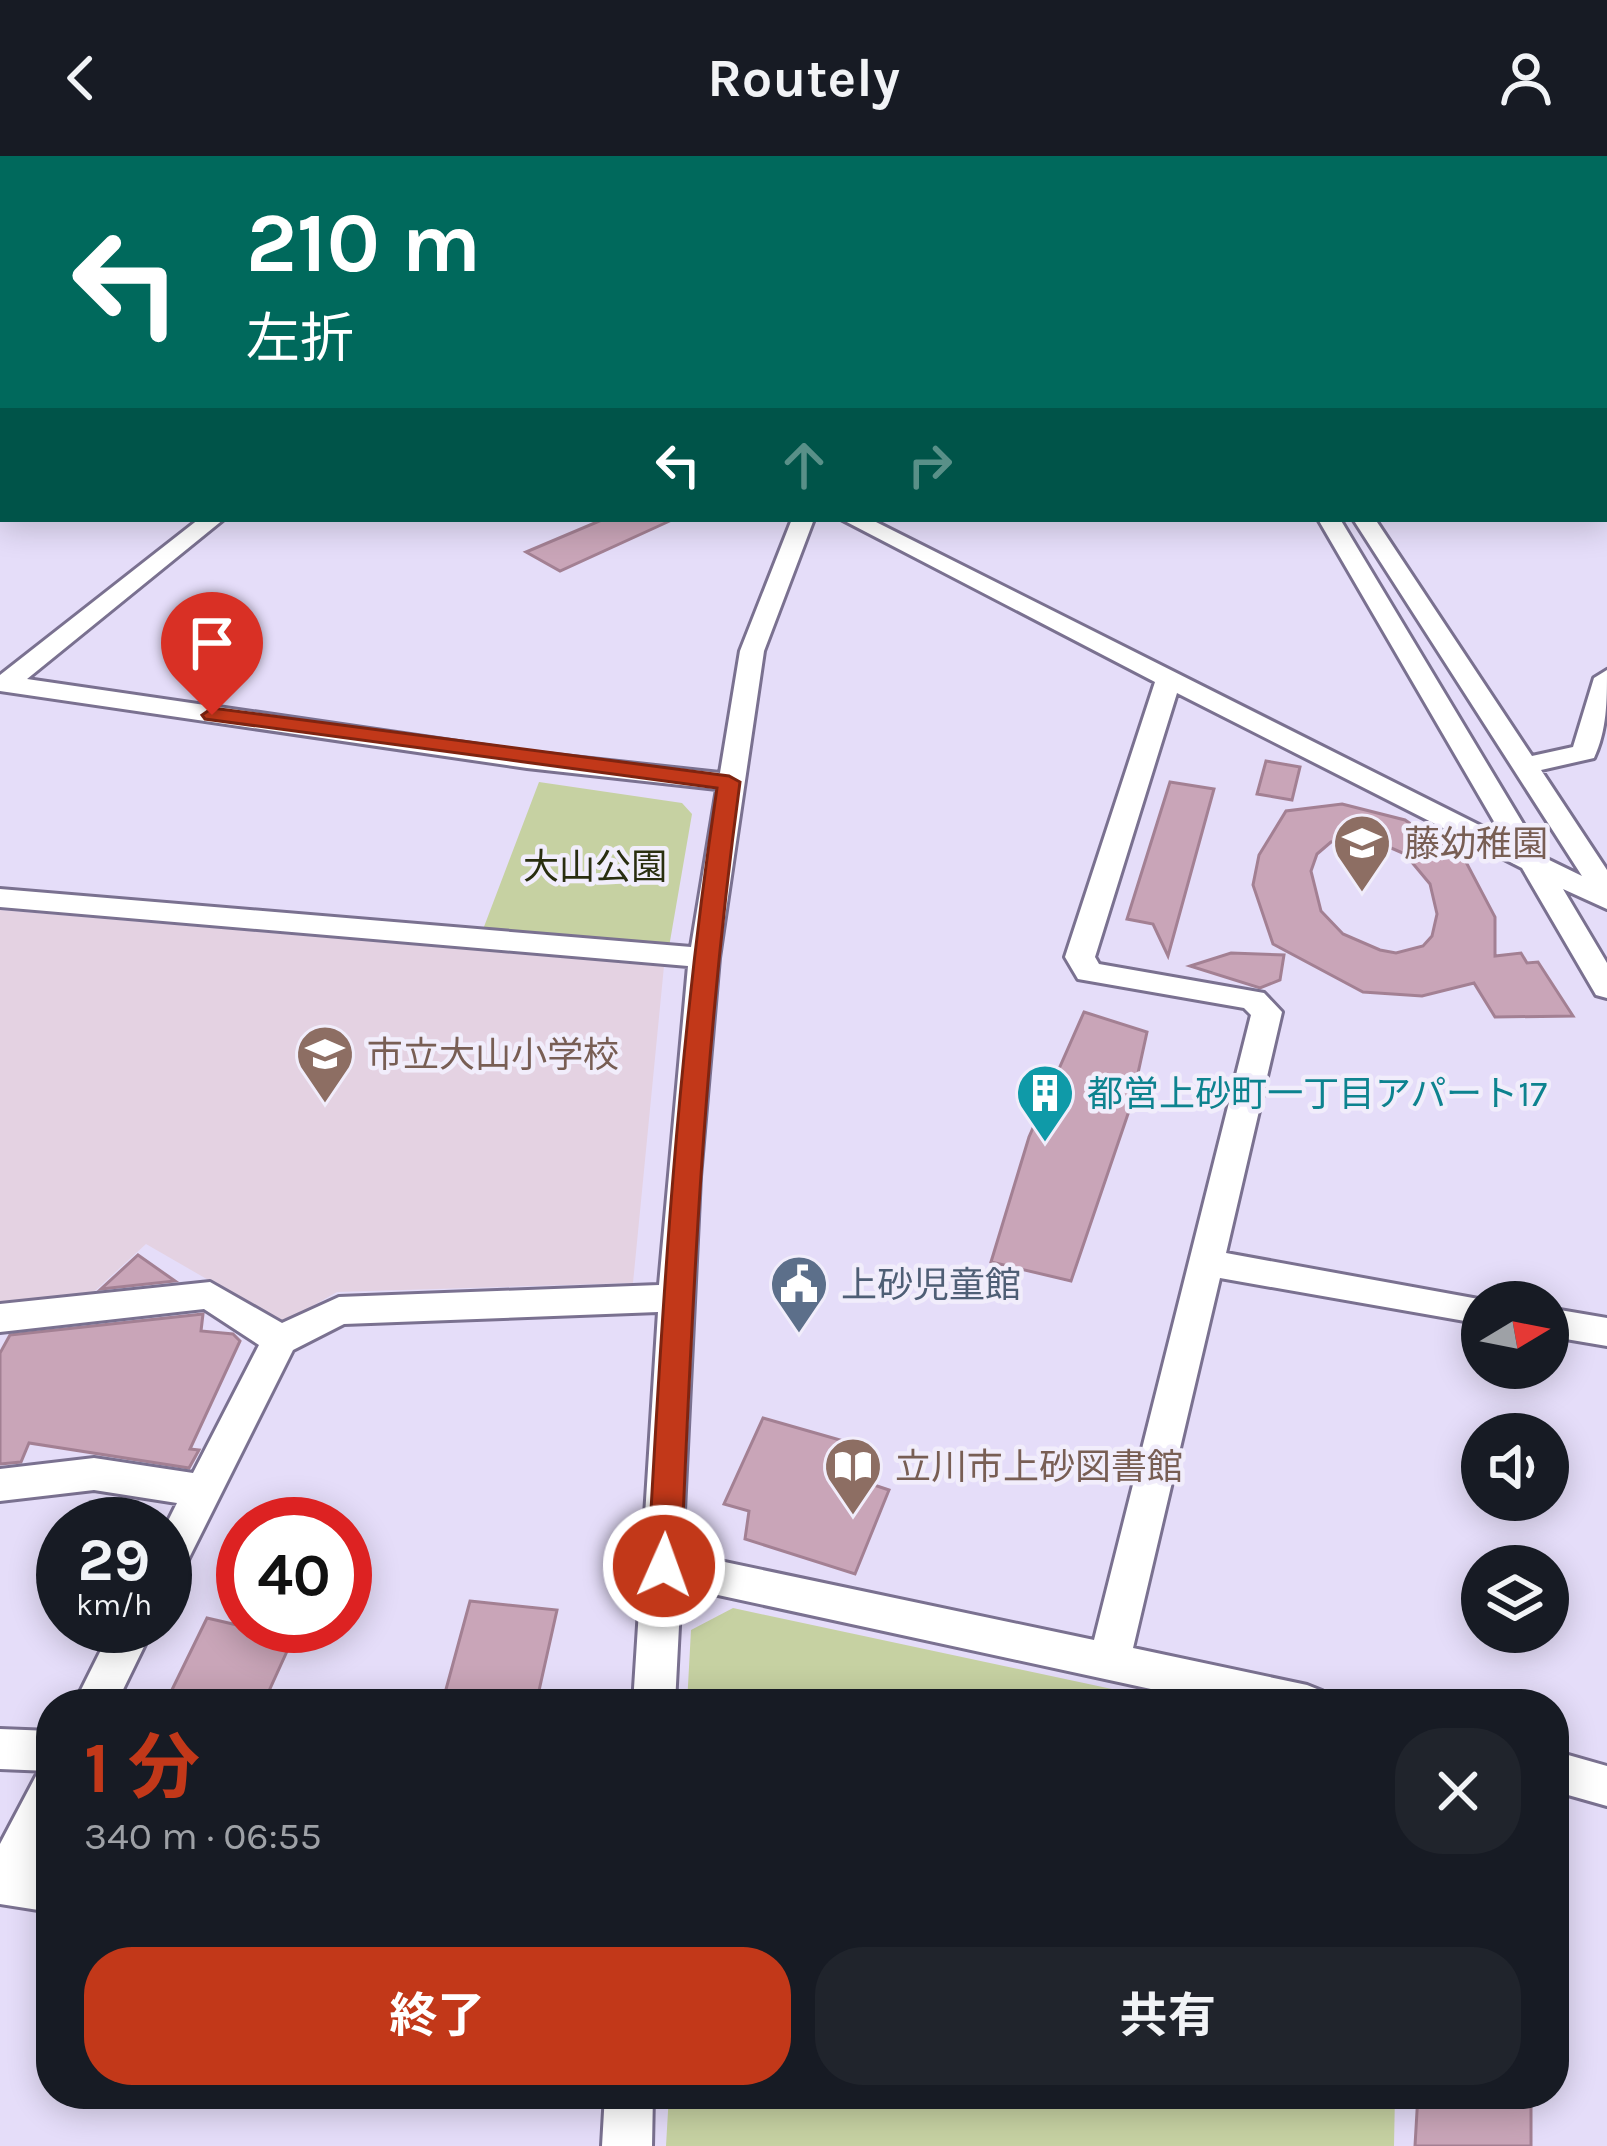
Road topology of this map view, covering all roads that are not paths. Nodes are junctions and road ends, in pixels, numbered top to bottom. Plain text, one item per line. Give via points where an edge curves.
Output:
1 (209, 522) edge
2 (802, 522) edge
3 (858, 522) edge
4 (1332, 522) edge
5 (1366, 522) edge
6 (1607, 678) edge
7 (1169, 679) junction
8 (3, 684) edge
9 (1604, 712) edge
10 (1525, 766) junction
11 (729, 782) junction
12 (1532, 862) junction
13 (1606, 892) edge
14 (0, 898) edge
15 (704, 958) junction
16 (1607, 988) edge
17 (1209, 1263) junction
18 (677, 1298) junction
19 (1461, 1306) edge
20 (0, 1318) edge
21 (1569, 1326) edge
22 (1607, 1332) edge
23 (280, 1340) junction
24 (0, 1485) edge
25 (203, 1490) junction
26 (192, 1512) edge
27 (664, 1566) junction
28 (120, 1653) edge
29 (1108, 1661) junction
30 (102, 1689) edge
31 (655, 1689) edge
32 (1238, 1689) edge
33 (0, 1749) edge
34 (36, 1750) edge
35 (1569, 1775) edge
36 (1607, 1786) edge
37 (36, 1818) edge
38 (2, 1882) edge
39 (36, 1888) edge
40 (628, 2109) edge
41 (627, 2146) edge

1 - 8 street
2 - 11 street via 752,651
3 - 7 street
4 - 12 street
5 - 10 street
6 - 9 street
7 - 12 street
7 - 17 street via 1080,957 1090,972 1253,1000 1267,1012
8 - 11 street
9 - 10 street via 1586,752
10 - 13 street
11 - 15 street
12 - 13 street
12 - 16 street
14 - 15 street
15 - 18 street
17 - 19 street
17 - 29 street
18 - 23 street via 338,1311
18 - 27 street
20 - 23 street via 210,1295
21 - 22 street
23 - 25 street
24 - 25 street via 94,1474
25 - 26 street
27 - 29 street
27 - 31 street
28 - 30 street
29 - 32 street
33 - 34 street
35 - 36 street
37 - 38 street
38 - 39 street
40 - 41 street

